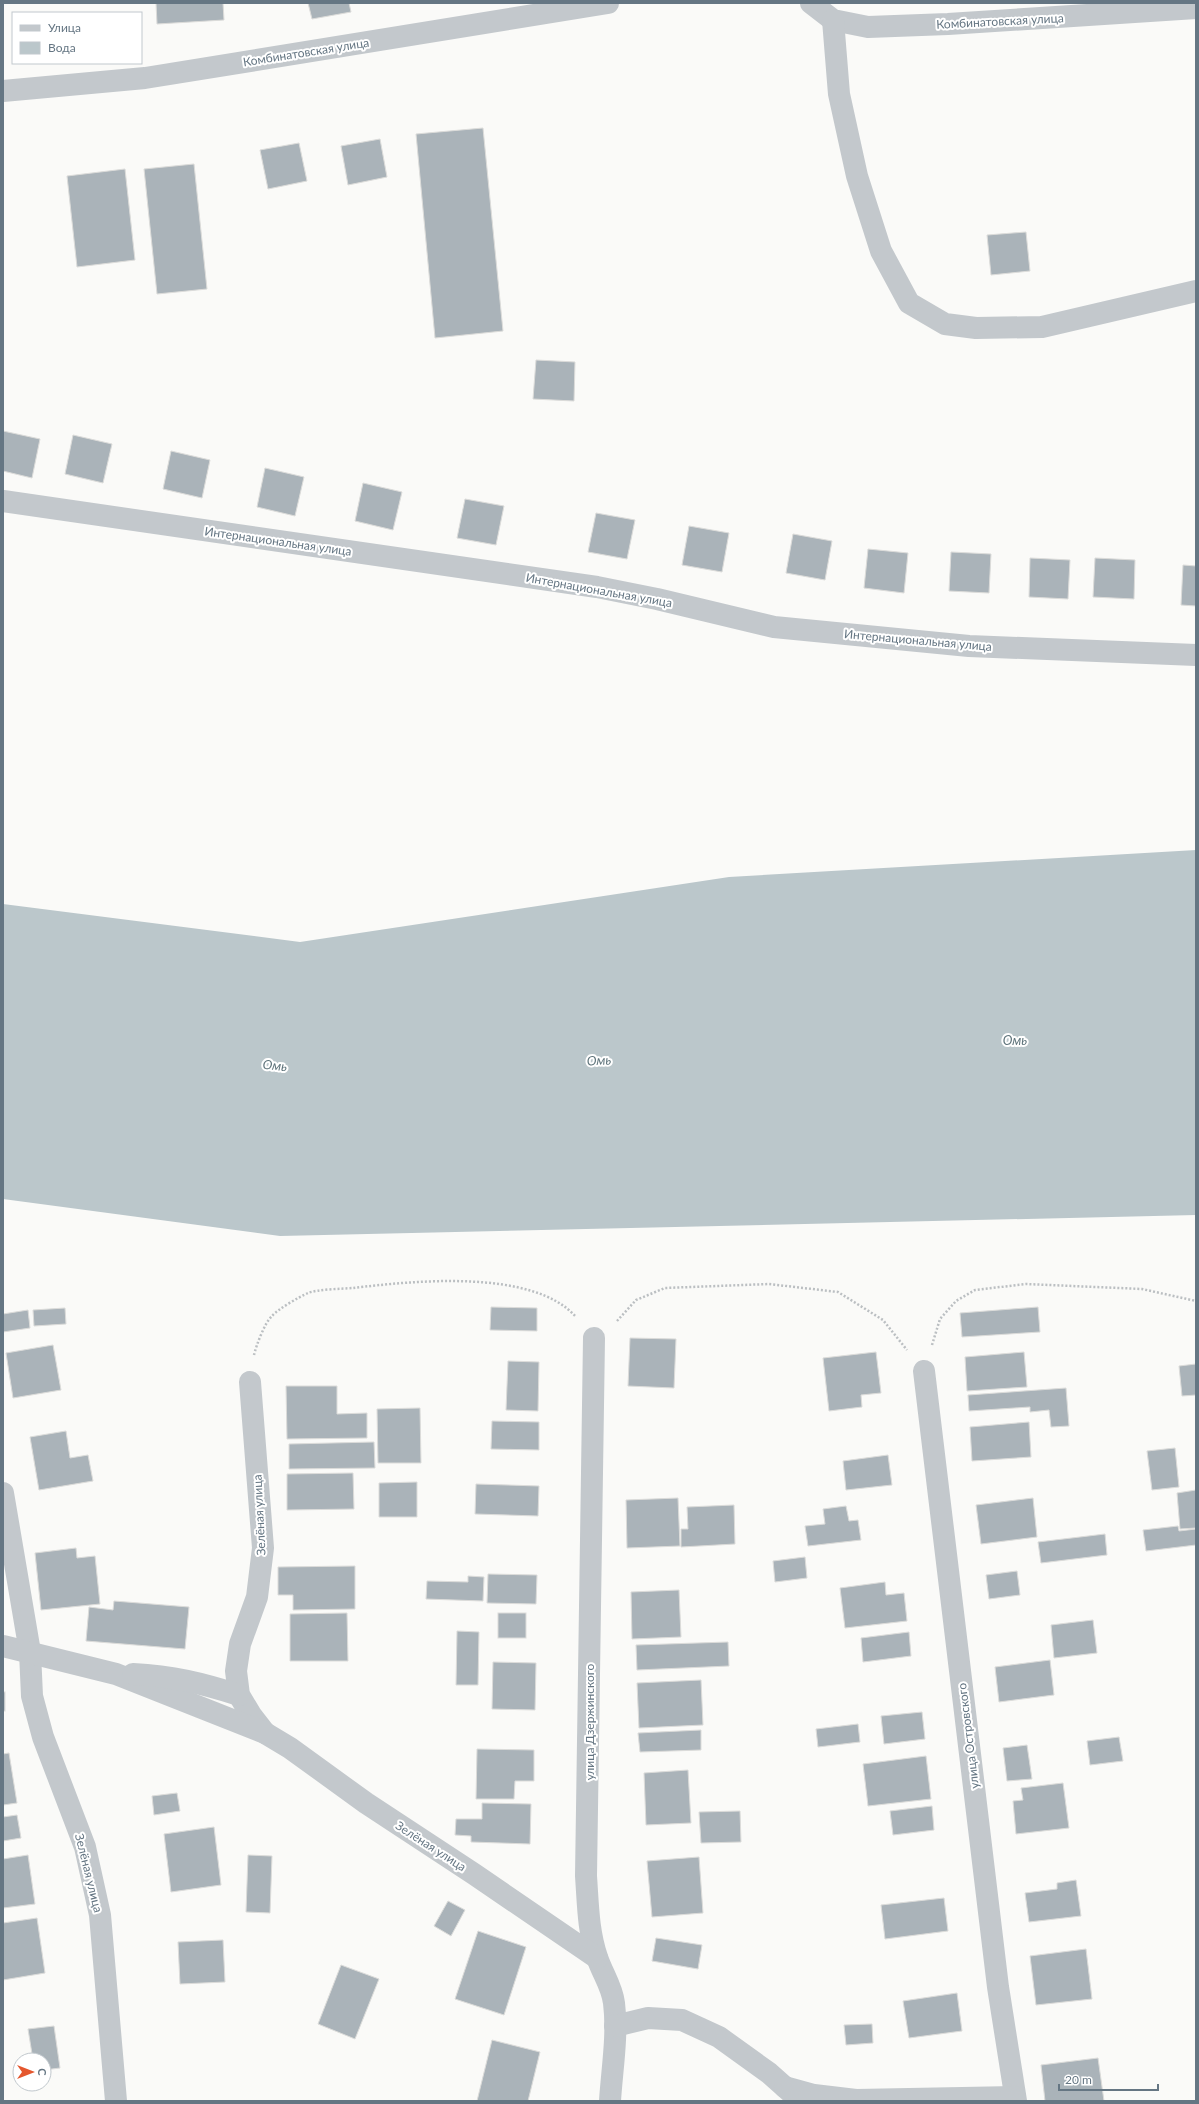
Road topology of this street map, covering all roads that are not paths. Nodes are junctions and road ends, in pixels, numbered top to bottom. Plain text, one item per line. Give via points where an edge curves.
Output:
1 (608, 3) edge
2 (811, 3) edge
3 (566, 6) edge
4 (1196, 8) edge
5 (833, 20) junction
6 (3, 91) edge
7 (1196, 291) edge
8 (3, 501) edge
9 (1196, 655) edge
10 (594, 1338) road end
11 (924, 1371) road end
12 (250, 1382) road end
13 (3, 1493) edge
14 (3, 1646) edge
15 (30, 1652) junction
16 (116, 1674) junction
17 (239, 1695) junction
18 (265, 1733) junction
19 (597, 1958) junction
20 (615, 2026) junction
21 (792, 2094) edge
22 (1015, 2099) edge
23 (116, 2101) edge
24 (610, 2101) edge

1 - 3 street, Комбинатовская улица
2 - 5 street, Комбинатовская улица
3 - 6 street, Комбинатовская улица via 146,78
4 - 5 street, Комбинатовская улица via 868,27
5 - 7 street via 839,94 857,176 881,251 909,303 945,324 976,328 1042,327
8 - 9 street, Интернациональная улица via 597,587 774,627 969,646
10 - 19 street, улица Дзержинского via 586,1876 589,1925
11 - 22 street, улица Островского via 998,1987
12 - 17 street, Зелёная улица via 263,1548 257,1597 240,1644 236,1671
13 - 15 street, Зелёная улица
14 - 15 street, Зелёная улица
15 - 16 street, Зелёная улица
15 - 23 street, Зелёная улица via 32,1696 43,1737 85,1846 100,1915
16 - 17 street via 166,1676
16 - 18 street, Зелёная улица
17 - 18 street, Зелёная улица
18 - 19 street, Зелёная улица
19 - 20 street, улица Дзержинского via 614,2002
20 - 21 street via 648,2018 682,2020 719,2037 769,2073
20 - 24 street, улица Дзержинского
21 - 22 street via 856,2100

